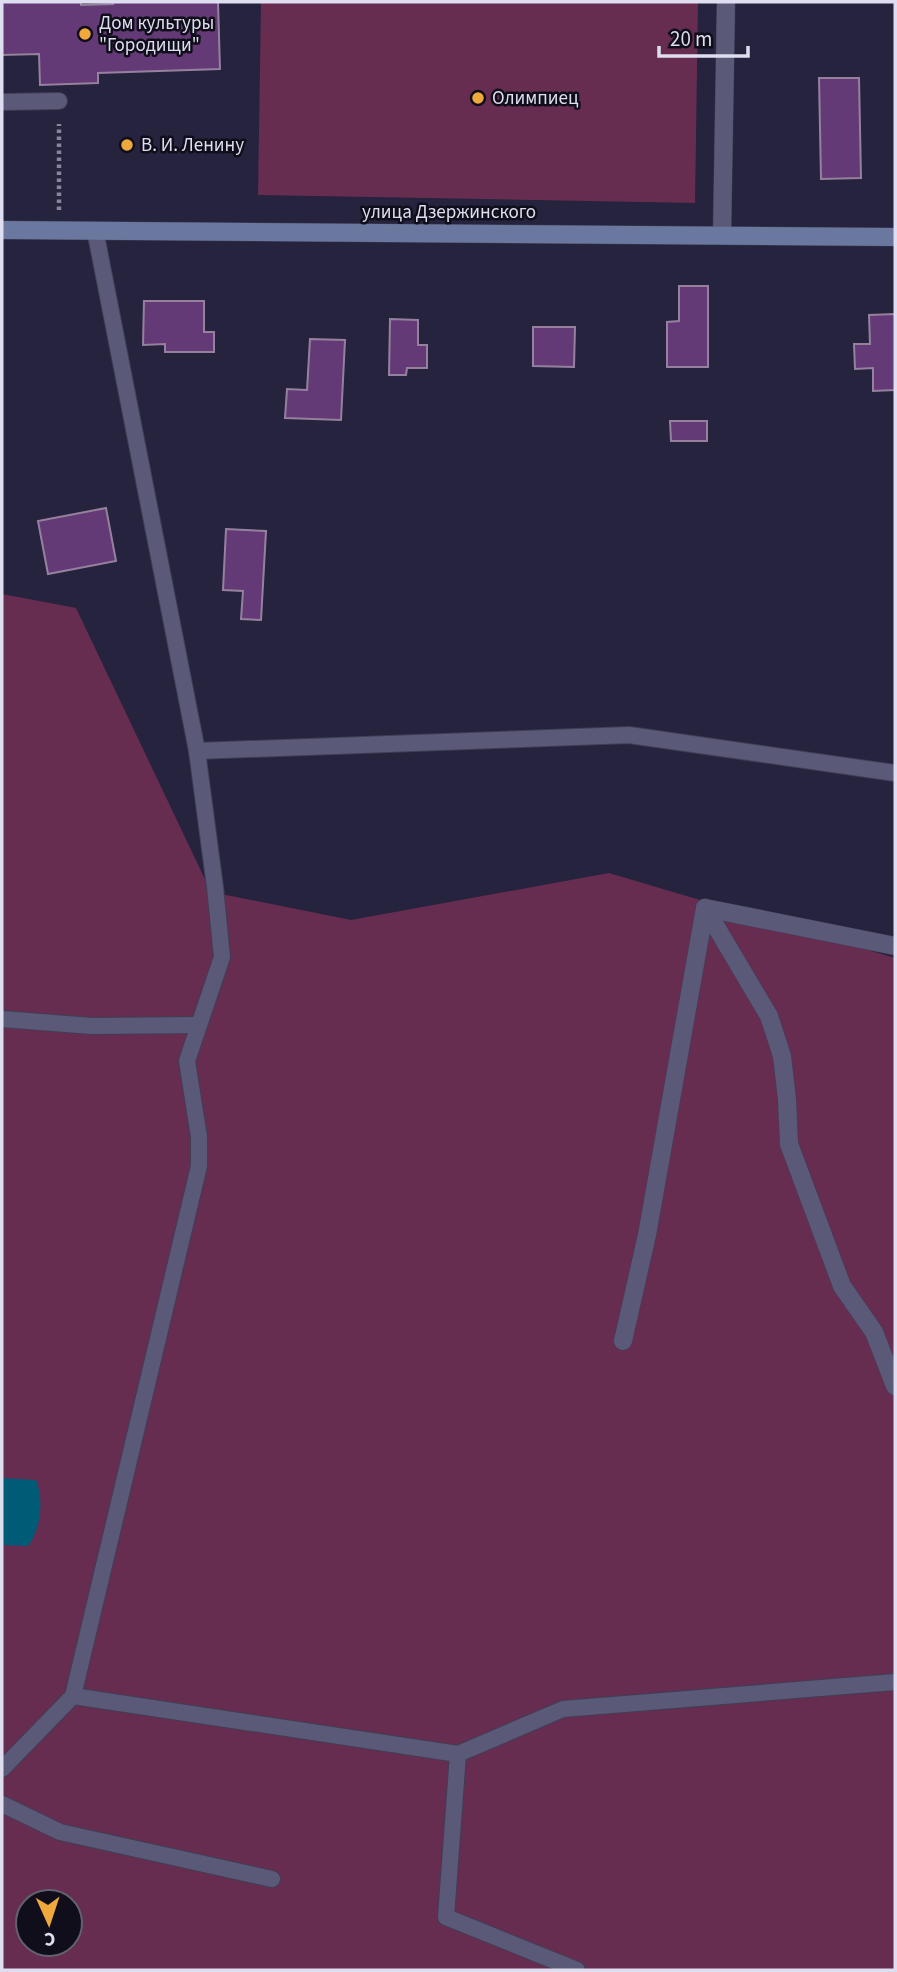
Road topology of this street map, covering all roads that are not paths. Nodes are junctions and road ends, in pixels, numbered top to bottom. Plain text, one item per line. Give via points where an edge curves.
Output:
1 (726, 2) edge
2 (59, 101) road end
3 (2, 102) edge
4 (2, 230) edge
5 (95, 230) junction
6 (722, 235) junction
7 (895, 237) edge
8 (197, 751) junction
9 (895, 773) edge
10 (705, 908) junction
11 (895, 946) edge
12 (2, 1019) edge
13 (199, 1025) junction
14 (623, 1341) dead end
15 (895, 1386) edge
16 (895, 1682) edge
17 (73, 1696) junction
18 (458, 1754) junction
19 (2, 1769) edge
20 (2, 1804) edge
21 (272, 1879) dead end
22 (577, 1970) edge

1 - 6 street
2 - 3 lane
4 - 5 street, улица Дзержинского
5 - 6 street, улица Дзержинского
5 - 8 lane
6 - 7 street, улица Дзержинского
8 - 9 lane via 629,735
8 - 13 lane via 222,957
10 - 11 street
10 - 14 street via 647,1235
10 - 15 street via 769,1016 782,1056 789,1144 842,1286 874,1332
12 - 13 lane via 92,1026
13 - 17 lane via 187,1060 200,1166
16 - 18 lane via 563,1709
17 - 18 lane
17 - 19 lane
18 - 22 lane via 446,1917
20 - 21 lane via 60,1832

